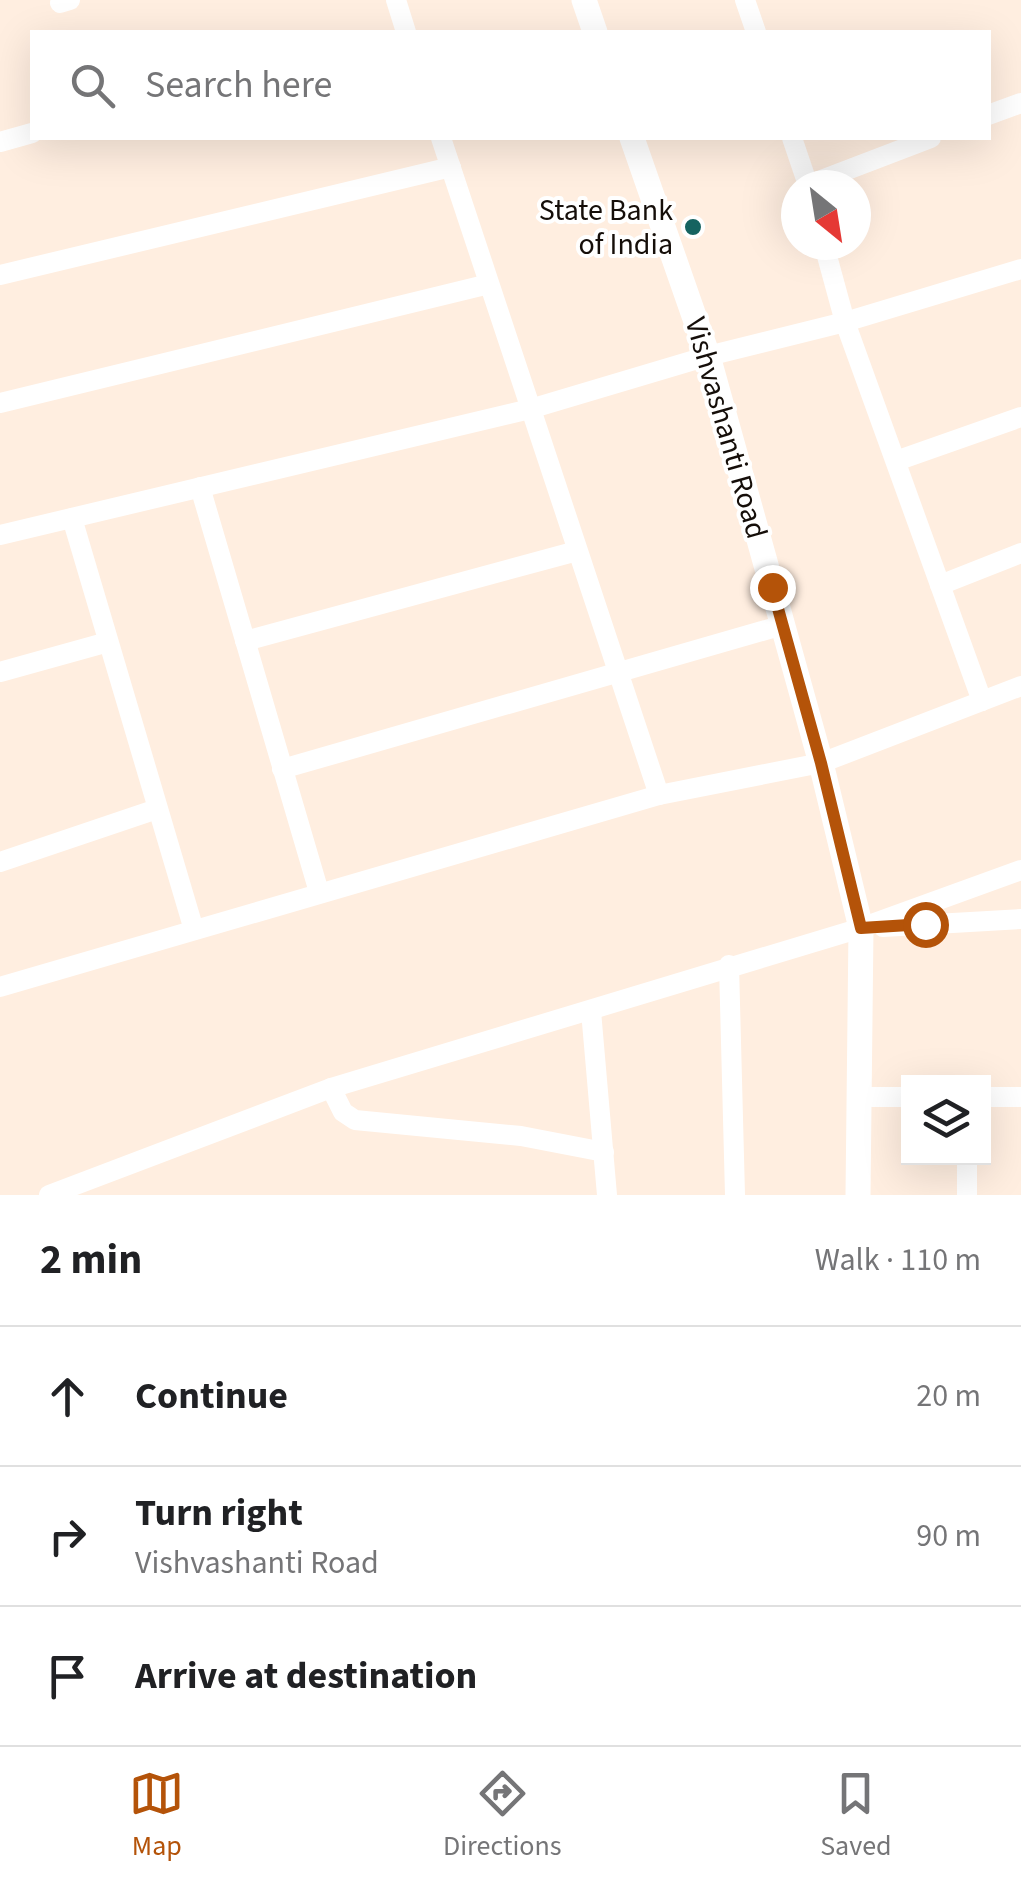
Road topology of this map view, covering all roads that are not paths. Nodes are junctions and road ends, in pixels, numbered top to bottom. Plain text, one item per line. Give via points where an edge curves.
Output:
1 (396, 0) edge
2 (584, 0) edge
3 (745, 0) edge
4 (405, 30) edge
5 (594, 30) edge
6 (755, 30) edge
7 (1021, 103) edge
8 (991, 114) edge
9 (30, 134) edge
10 (442, 140) edge
11 (633, 140) edge
12 (793, 140) edge
13 (926, 140) edge
14 (0, 142) edge
15 (451, 167) junction
16 (803, 170) edge
17 (847, 170) edge
18 (828, 260) edge
19 (1021, 268) edge
20 (0, 275) edge
21 (489, 284) junction
22 (845, 322) junction
23 (708, 356) junction
24 (0, 403) edge
25 (530, 408) junction
26 (1021, 416) edge
27 (896, 462) junction
28 (200, 488) junction
29 (72, 518) junction
30 (0, 535) edge
31 (577, 551) junction
32 (1021, 553) edge
33 (940, 585) junction
34 (783, 626) junction
35 (108, 642) junction
36 (245, 642) junction
37 (0, 672) edge
38 (618, 672) junction
39 (1021, 686) edge
40 (982, 701) junction
41 (821, 763) junction
42 (282, 769) junction
43 (659, 795) junction
44 (157, 809) junction
45 (0, 862) edge
46 (1021, 870) edge
47 (319, 892) junction
48 (1021, 919) edge
49 (861, 928) junction
50 (194, 930) junction
51 (729, 966) junction
52 (0, 986) edge
53 (591, 1011) junction
54 (331, 1088) junction
55 (858, 1097) junction
56 (901, 1097) edge
57 (991, 1097) edge
58 (1021, 1097) edge
59 (604, 1152) junction
60 (966, 1165) edge
61 (48, 1195) edge
62 (607, 1195) edge
63 (735, 1195) edge
64 (858, 1195) edge
65 (967, 1195) edge

1 - 4 street
2 - 5 street
3 - 6 street
7 - 8 street
9 - 14 street
10 - 15 street
11 - 23 street, Vishvashanti Road
12 - 16 street
13 - 17 street
15 - 20 street
15 - 21 street
18 - 22 street
19 - 22 street
21 - 24 street
21 - 25 street
22 - 23 street
22 - 27 street
23 - 25 street
23 - 34 street, Vishvashanti Road
25 - 28 street
25 - 31 street
26 - 27 street
27 - 33 street
28 - 29 street
28 - 36 street
29 - 30 street
29 - 35 street
31 - 36 street
31 - 38 street
32 - 33 street
33 - 40 street
34 - 38 street
34 - 41 street, Vishvashanti Road
35 - 37 street
35 - 44 street
36 - 42 street
38 - 42 street
38 - 43 street
39 - 40 street
40 - 41 street
41 - 43 street
41 - 49 street, Vishvashanti Road
42 - 47 street
43 - 47 street
44 - 45 street
44 - 50 street
46 - 49 street
47 - 50 street
48 - 49 street
49 - 51 street
49 - 55 street, Vishvashanti Road
50 - 52 street
51 - 53 street
51 - 63 street
53 - 54 street
53 - 59 street
54 - 59 street via 342,1112 355,1120 520,1136
54 - 61 street
55 - 56 street
55 - 64 street, Vishvashanti Road
57 - 58 street
59 - 62 street
60 - 65 street

